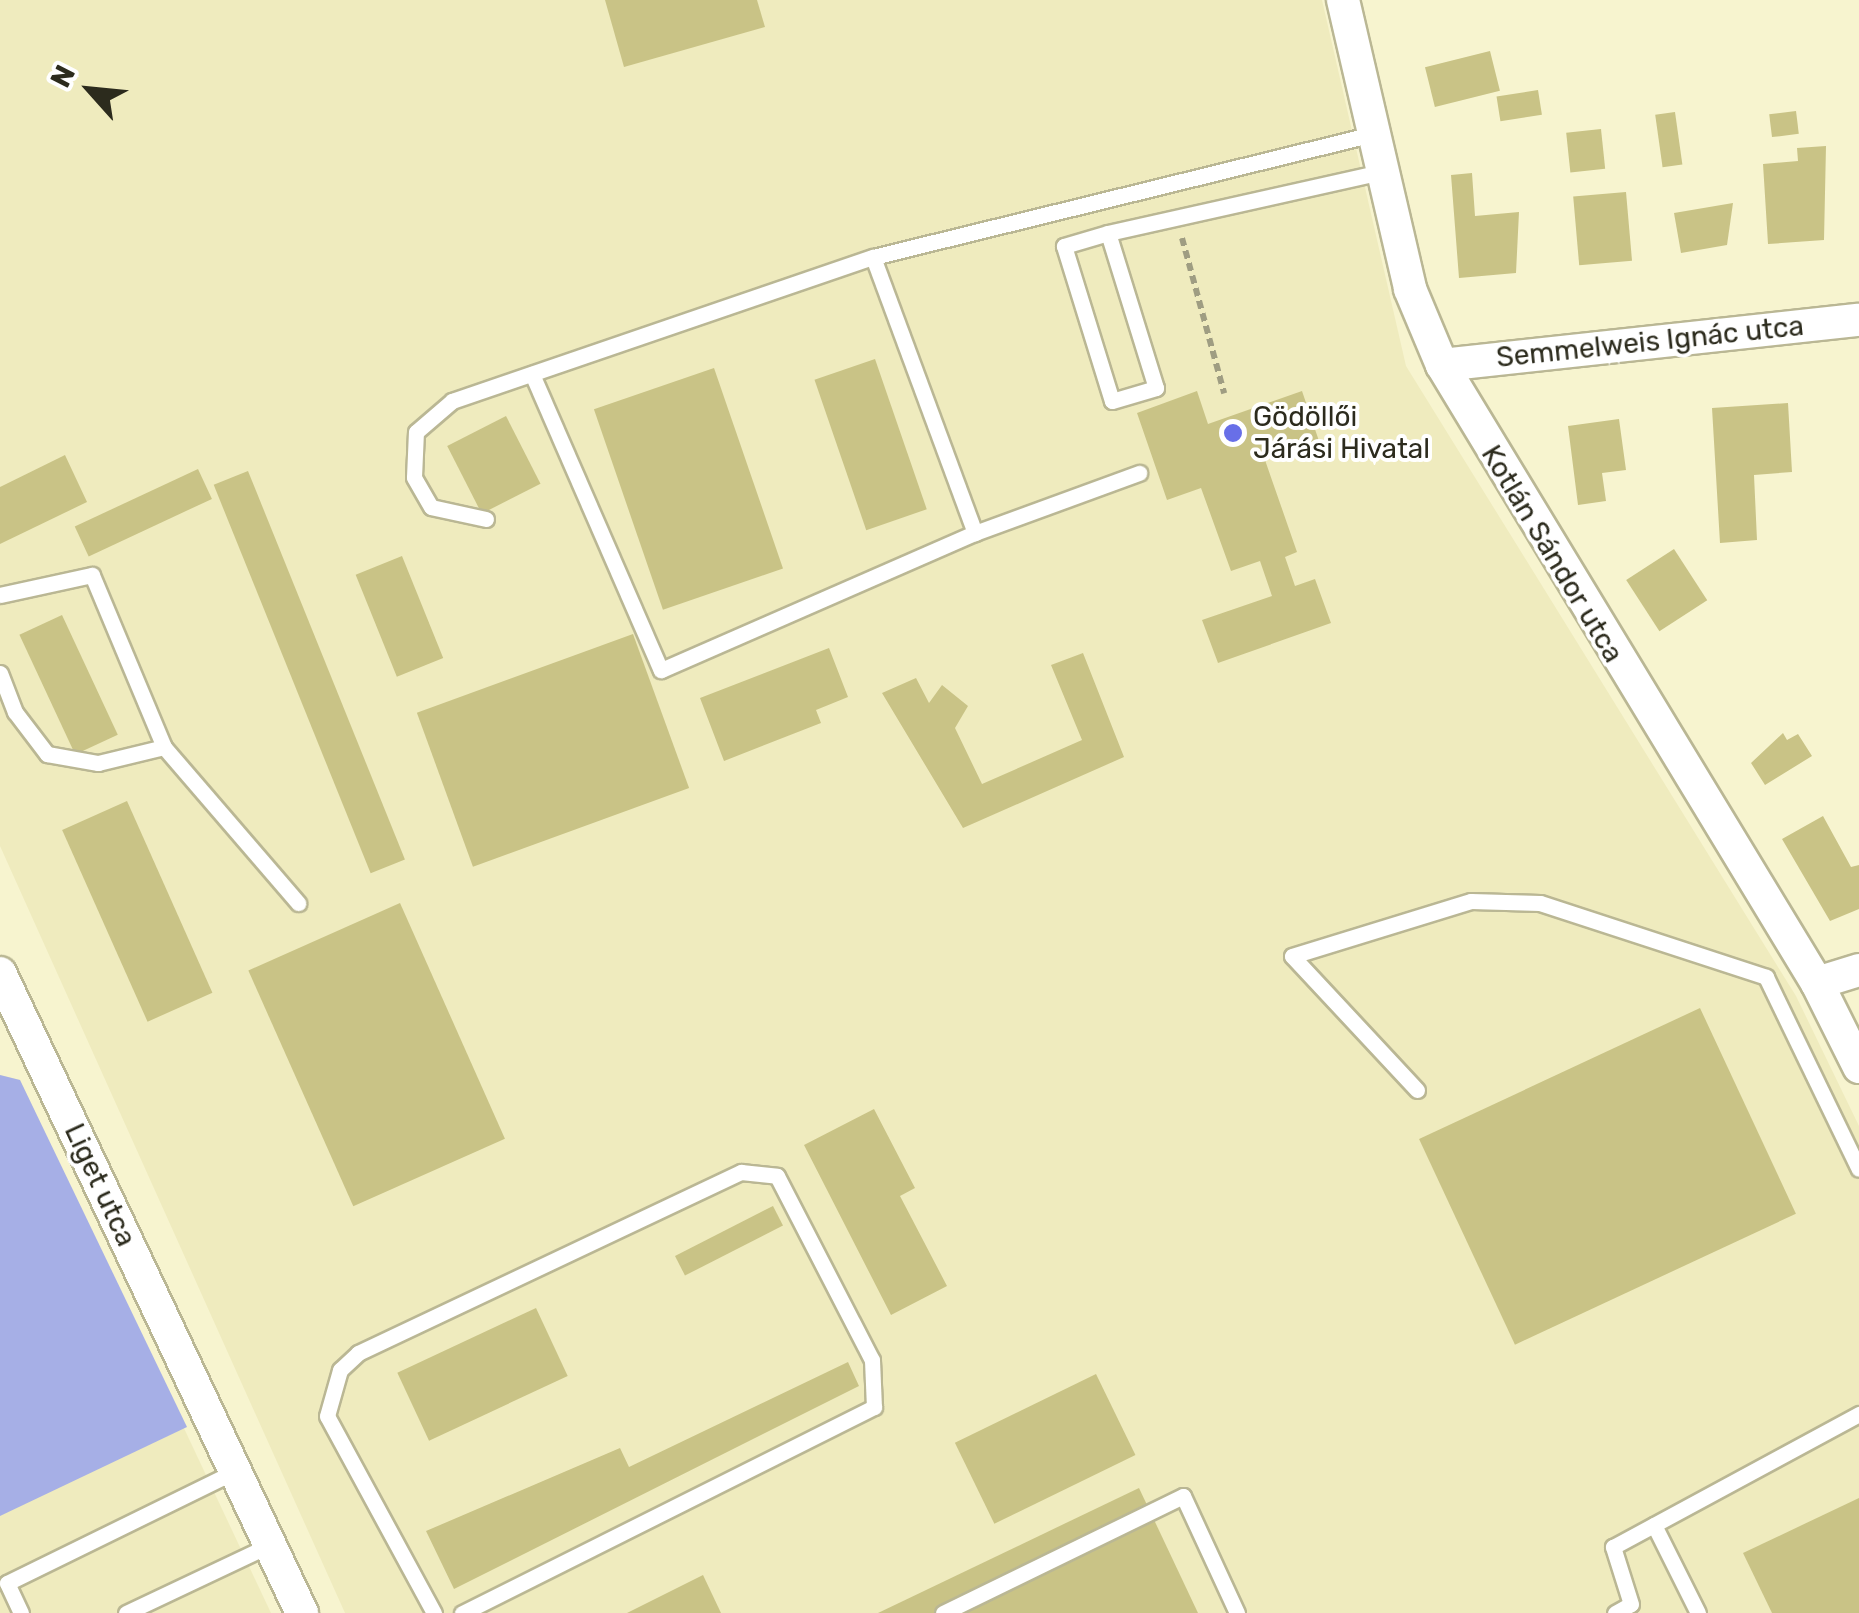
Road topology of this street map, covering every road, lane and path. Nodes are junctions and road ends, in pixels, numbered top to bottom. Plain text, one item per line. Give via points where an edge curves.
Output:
1 (1343, 0) edge
2 (1373, 134) junction
3 (1382, 172) junction
4 (1176, 218) junction
5 (1108, 233) junction
6 (873, 257) junction
7 (1859, 320) edge
8 (1442, 364) junction
9 (532, 374) junction
10 (1224, 393) dead end
11 (1139, 473) dead end
12 (486, 519) dead end
13 (975, 533) junction
14 (0, 594) edge
15 (0, 672) edge
16 (164, 747) junction
17 (298, 903) dead end
18 (1859, 970) edge
19 (0, 973) edge
20 (1818, 983) junction
21 (1859, 1067) edge
22 (1417, 1090) dead end
23 (1859, 1169) edge
24 (1859, 1414) edge
25 (236, 1471) junction
26 (1654, 1525) junction
27 (270, 1545) junction
28 (21, 1613) edge
29 (126, 1613) edge
30 (302, 1613) edge
31 (434, 1613) edge
32 (462, 1613) edge
33 (943, 1613) edge
34 (1237, 1613) edge
35 (1615, 1613) edge
36 (1698, 1613) edge

1 - 2 street, Kotlán Sándor utca
2 - 3 street, Kotlán Sándor utca
2 - 6 lane
3 - 4 lane
3 - 8 street, Kotlán Sándor utca via 1410,289
4 - 5 lane
4 - 10 path
5 - 5 lane via 1064,246 1112,401 1156,388
6 - 9 lane
6 - 13 lane
7 - 8 street, Semmelweis Ignác utca
8 - 20 street, Kotlán Sándor utca
9 - 12 lane via 452,401 428,416 410,450 431,507
9 - 13 lane via 661,670
11 - 13 lane
14 - 16 lane via 92,575
15 - 16 lane via 15,712 47,754 98,763
16 - 17 lane
18 - 20 street
19 - 25 street, Liget utca
20 - 21 street, Kotlán Sándor utca
22 - 23 lane via 1292,956 1471,901 1540,903 1766,977
24 - 26 lane
25 - 27 street, Liget utca
25 - 28 lane via 7,1582
26 - 35 lane via 1613,1547 1630,1604
26 - 36 lane
27 - 29 lane
27 - 30 street, Liget utca
31 - 32 lane via 328,1416 340,1370 358,1352 741,1172 777,1176 872,1360 880,1393 874,1407
33 - 34 lane via 1183,1496

